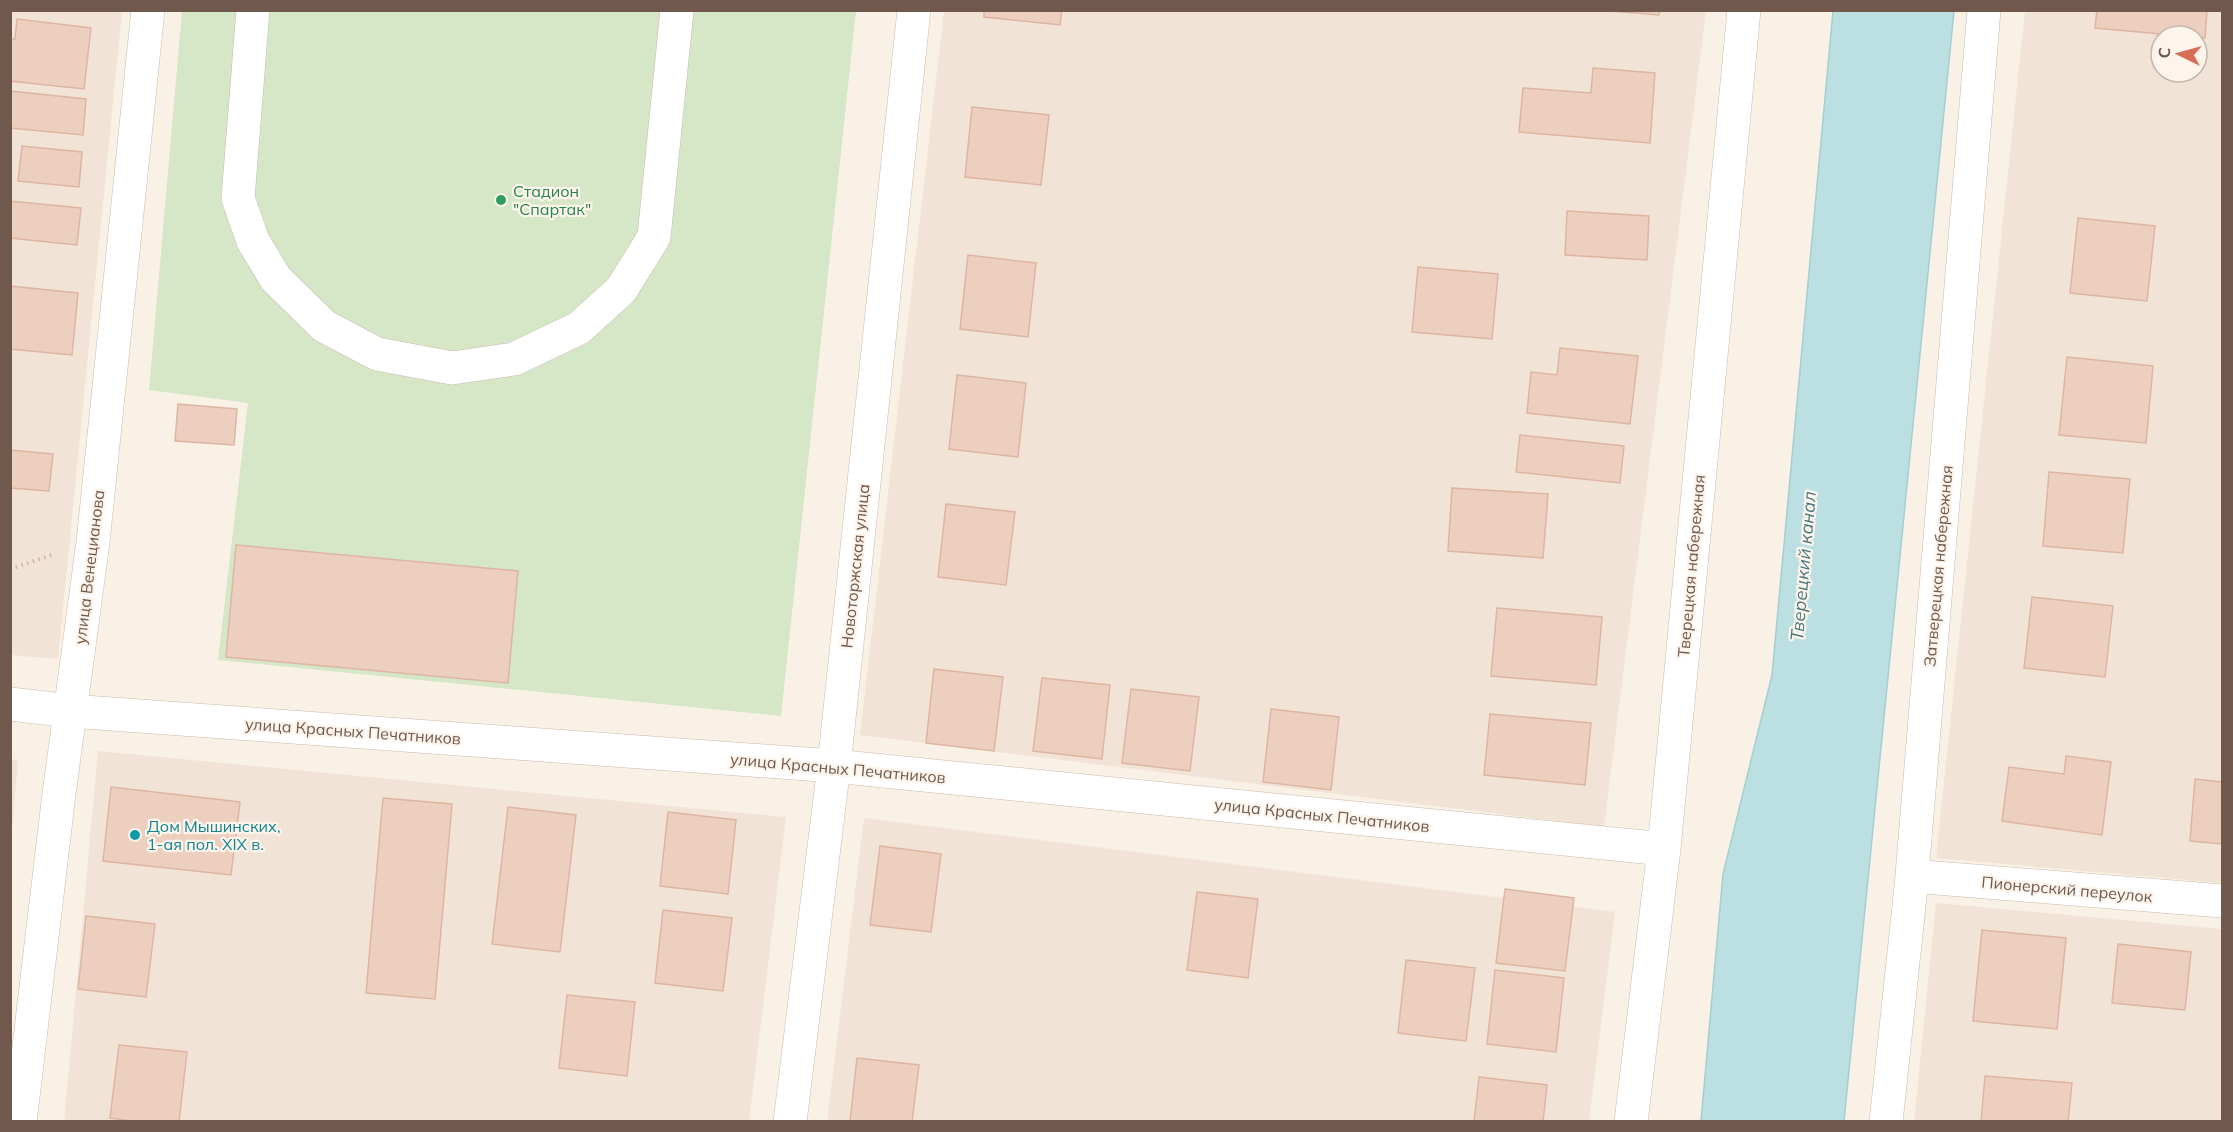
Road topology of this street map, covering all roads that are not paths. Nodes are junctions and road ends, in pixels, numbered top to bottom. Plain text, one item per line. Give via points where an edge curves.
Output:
1 (148, 10) edge
2 (253, 10) edge
3 (677, 10) edge
4 (915, 10) edge
5 (1744, 10) edge
6 (1984, 10) edge
7 (10, 704) edge
8 (70, 711) junction
9 (834, 765) junction
10 (1664, 849) junction
11 (1912, 876) junction
12 (2223, 901) edge
13 (20, 1122) edge
14 (790, 1122) edge
15 (1632, 1122) edge
16 (1886, 1122) edge

1 - 8 street, улица Венецианова via 93,542
2 - 3 street via 238,198 253,241 276,279 324,326 377,354 452,368 514,359 579,328 621,290 654,237
4 - 9 street, Новоторжская улица
5 - 10 street, Тверецкая набережная
6 - 11 street, Затверецкая набережная
7 - 8 street, улица Красных Печатников
8 - 9 street, улица Красных Печатников
8 - 13 street, улица Венецианова
9 - 10 street, улица Красных Печатников
9 - 14 street, Новоторжская улица
10 - 15 street, Тверецкая набережная
11 - 12 street, Пионерский переулок
11 - 16 street, Затверецкая набережная

